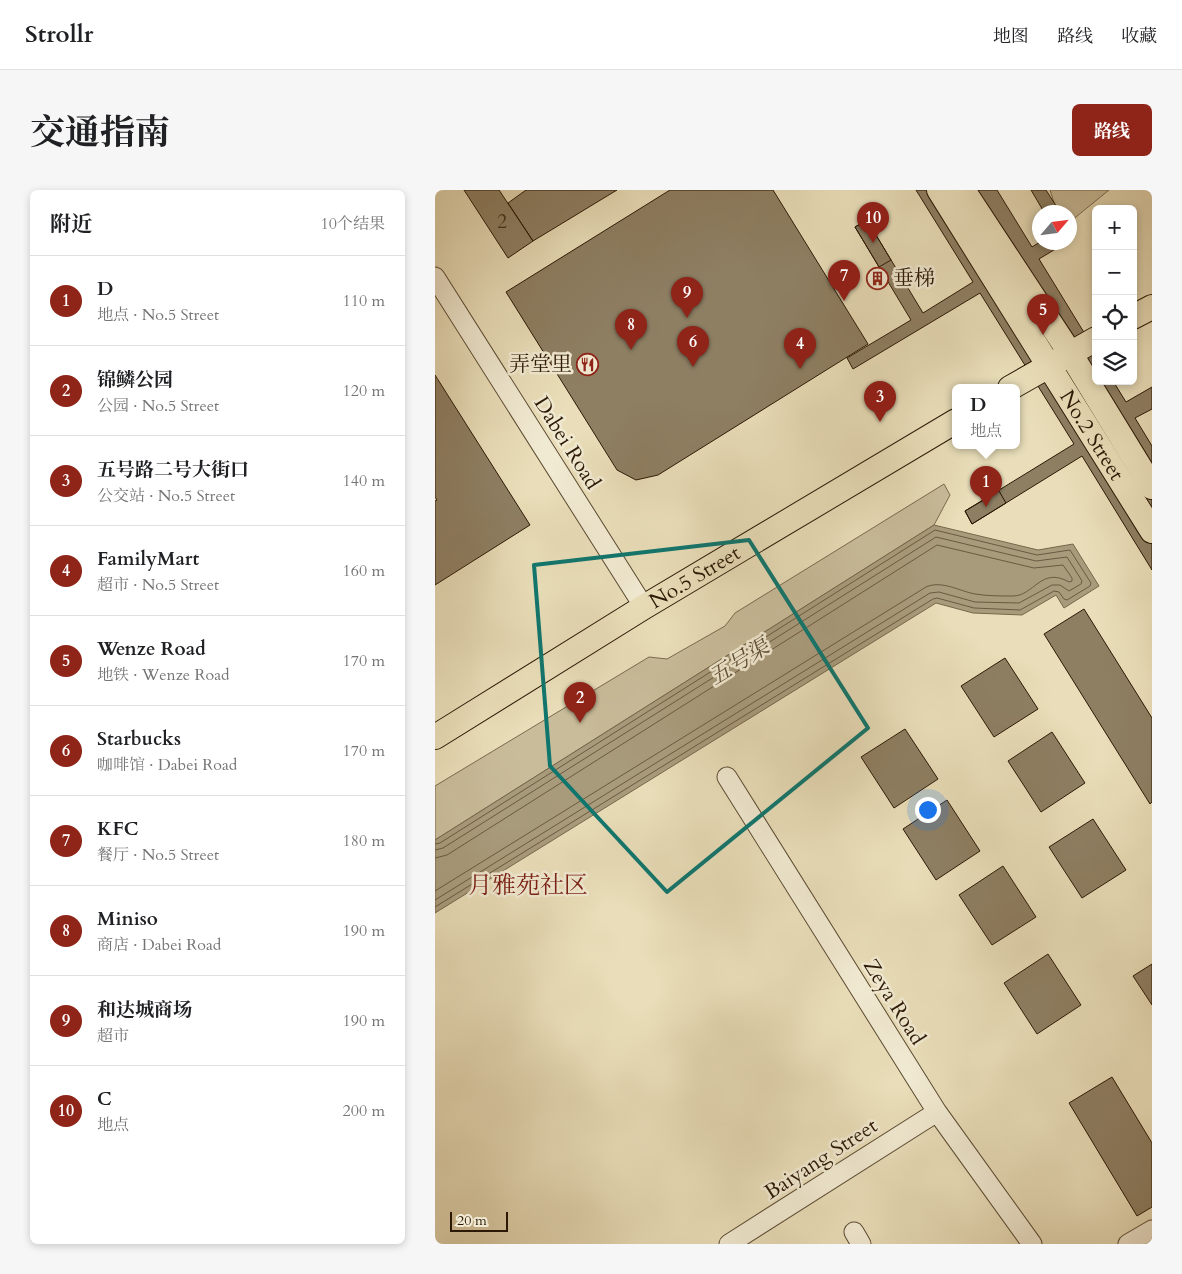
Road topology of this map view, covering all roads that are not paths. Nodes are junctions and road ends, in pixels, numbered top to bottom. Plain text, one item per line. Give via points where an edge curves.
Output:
1 (939, 190) edge
2 (963, 190) edge
3 (435, 277) edge
4 (1152, 306) edge
5 (1137, 315) edge
6 (1093, 340) edge
7 (1070, 354) junction
8 (1049, 365) junction
9 (1017, 384) edge
10 (952, 422) edge
11 (1152, 487) edge
12 (1152, 531) edge
13 (644, 607) junction
14 (435, 737) edge
15 (727, 777) dead end
16 (937, 1112) junction
17 (1152, 1230) edge
18 (729, 1244) edge
19 (1032, 1244) edge
20 (1129, 1244) edge

1 - 8 main road, No.2 Street
2 - 7 main road
3 - 13 street, Dabei Road
4 - 5 main road
6 - 7 main road
7 - 8 main road
7 - 11 main road
8 - 9 main road
8 - 12 main road, No.2 Street
10 - 13 main road, No.5 Street
13 - 14 main road, No.5 Street
15 - 16 street, Zeya Road
16 - 18 street, Baiyang Street
16 - 19 street, Zeya Road
17 - 20 street

